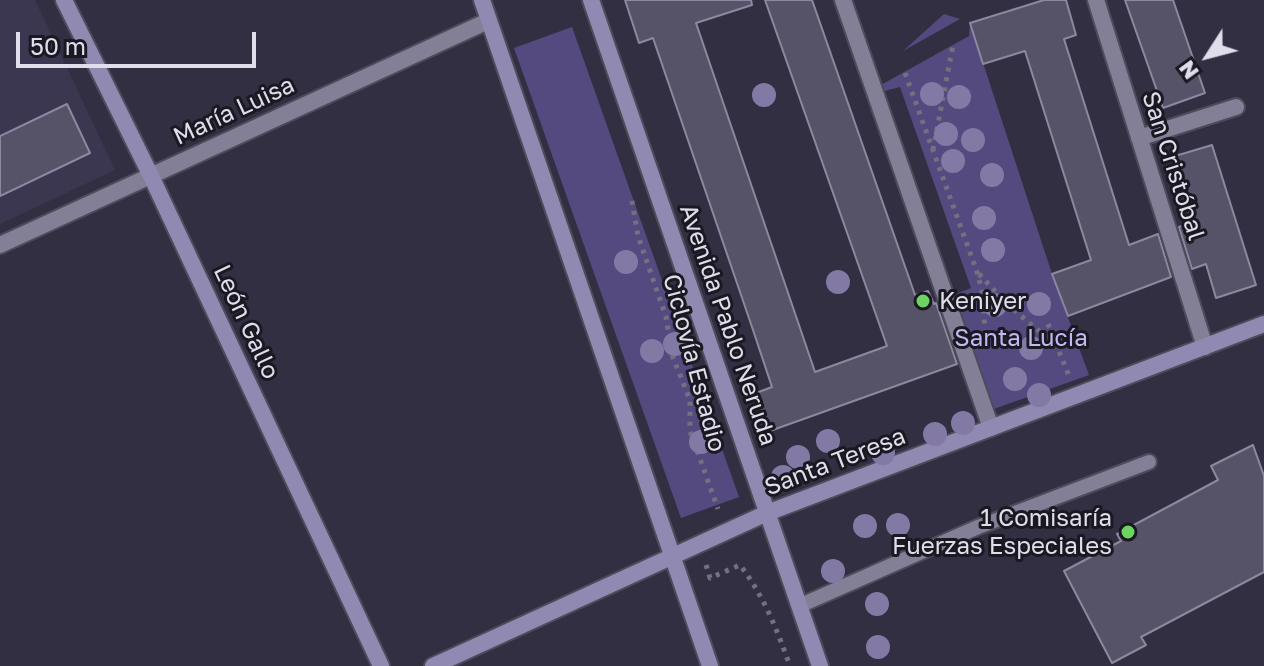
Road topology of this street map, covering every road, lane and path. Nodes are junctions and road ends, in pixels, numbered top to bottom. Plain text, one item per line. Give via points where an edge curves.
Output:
1 (64, 0) edge
2 (482, 0) edge
3 (591, 0) edge
4 (843, 0) edge
5 (1096, 0) edge
6 (488, 21) junction
7 (953, 45) dead end
8 (905, 73) dead end
9 (1236, 107) dead end
10 (1139, 138) junction
11 (933, 151) junction
12 (151, 176) junction
13 (632, 197) dead end
14 (0, 245) edge
15 (977, 272) junction
16 (1048, 324) dead end
17 (1264, 324) edge
18 (986, 338) dead end
19 (1057, 346) junction
20 (1205, 347) junction
21 (1077, 396) junction
22 (991, 428) junction
23 (1149, 462) dead end
24 (767, 513) junction
25 (698, 545) junction
26 (671, 557) junction
27 (799, 606) junction
28 (381, 666) edge
29 (433, 666) edge
30 (710, 666) edge
31 (790, 666) edge
32 (820, 666) edge

1 - 12 street, León Gallo
2 - 6 street
3 - 24 street, Avenida Pablo Neruda
4 - 22 street
5 - 10 street, San Cristóbal
6 - 12 street, María Luisa
6 - 26 street
7 - 11 path
8 - 11 path
9 - 10 street
10 - 20 street, San Cristóbal
11 - 15 path
12 - 14 street, María Luisa
12 - 28 street, León Gallo
13 - 25 path, Ciclovía Estadio via 672,355 690,400 690,431 719,510 690,522
15 - 18 path
15 - 19 path
16 - 19 path
17 - 20 street, Santa Teresa
19 - 21 path
20 - 21 street, Santa Teresa
21 - 22 street, Santa Teresa
22 - 24 street, Santa Teresa
23 - 27 lane via 978,527
24 - 25 street, Santa Teresa
24 - 27 street, Avenida Pablo Neruda
25 - 26 street, Santa Teresa
25 - 31 path via 710,578 740,565 755,584
26 - 29 street, Santa Teresa
26 - 30 street
27 - 32 street, Avenida Pablo Neruda

